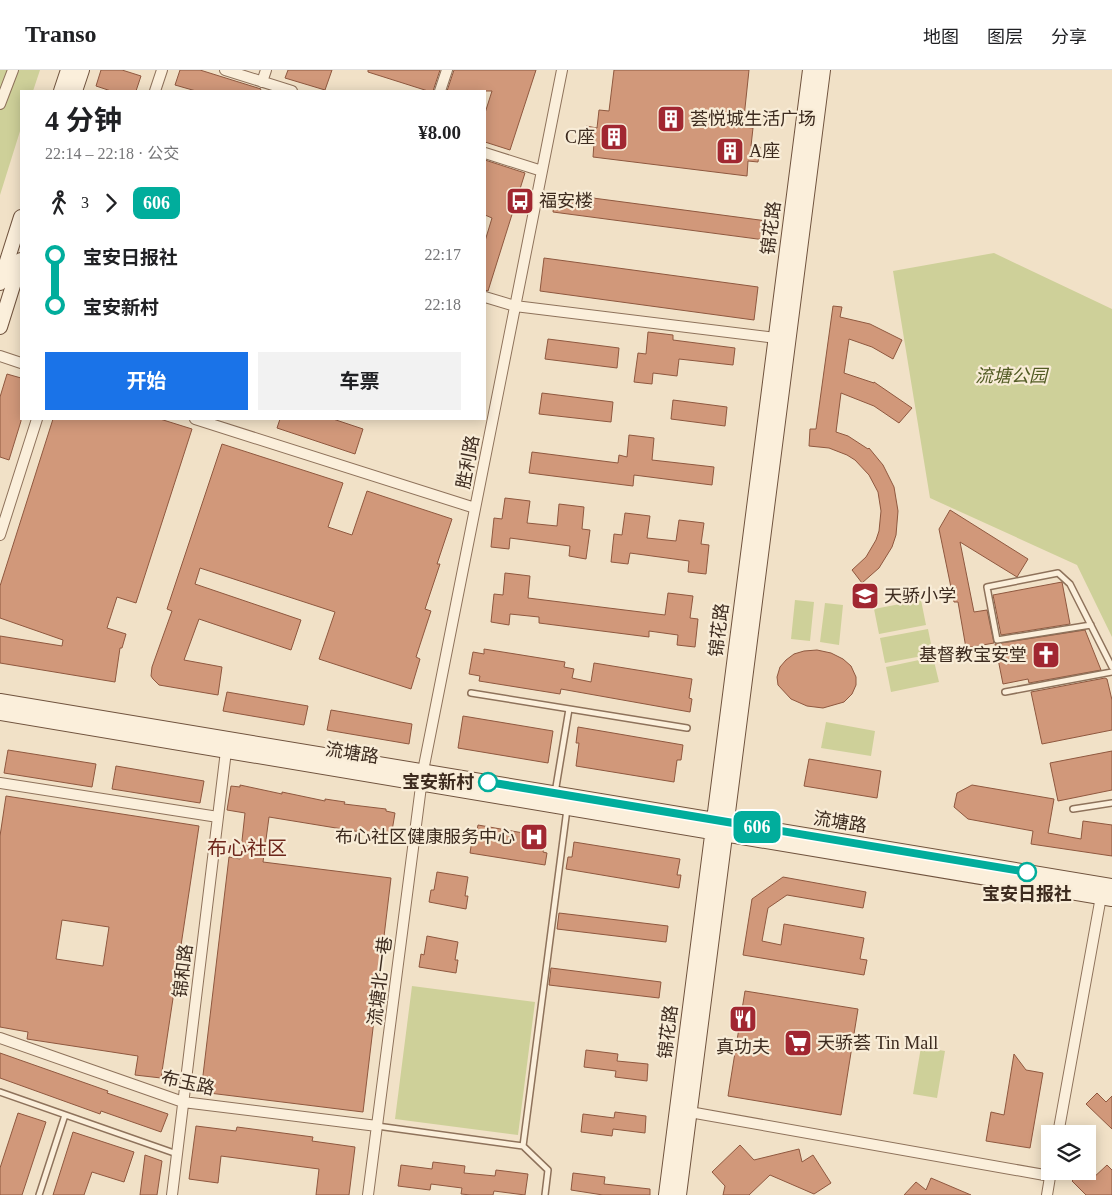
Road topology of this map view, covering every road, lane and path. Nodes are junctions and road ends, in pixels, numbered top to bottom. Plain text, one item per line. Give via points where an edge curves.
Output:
1 (13, 70) edge
2 (68, 70) edge
3 (82, 70) edge
4 (162, 70) edge
5 (225, 70) edge
6 (266, 70) edge
7 (447, 70) edge
8 (562, 70) edge
9 (810, 70) edge
10 (823, 70) edge
11 (262, 82) junction
12 (62, 90) edge
13 (75, 90) edge
14 (155, 90) edge
15 (289, 90) edge
16 (440, 90) edge
17 (0, 104) edge
18 (486, 153) edge
19 (542, 171) junction
20 (20, 220) edge
21 (20, 263) edge
22 (0, 283) edge
23 (486, 297) edge
24 (515, 306) junction
25 (0, 327) edge
26 (776, 338) junction
27 (0, 356) edge
28 (20, 363) edge
29 (37, 420) edge
30 (198, 420) edge
31 (475, 508) junction
32 (0, 535) edge
33 (1091, 625) junction
34 (1112, 667) edge
35 (1112, 672) edge
36 (471, 692) dead end
37 (1006, 692) dead end
38 (0, 701) edge
39 (569, 709) junction
40 (0, 713) edge
41 (687, 728) dead end
42 (226, 751) junction
43 (422, 778) junction
44 (0, 783) edge
45 (555, 794) junction
46 (1112, 803) edge
47 (567, 808) junction
48 (1073, 810) dead end
49 (218, 817) junction
50 (720, 827) junction
51 (1107, 892) edge
52 (0, 1038) edge
53 (0, 1092) edge
54 (183, 1102) junction
55 (683, 1111) junction
56 (65, 1115) junction
57 (1060, 1125) edge
58 (377, 1126) junction
59 (523, 1146) junction
60 (177, 1154) junction
61 (1041, 1172) edge
62 (1050, 1180) edge
63 (39, 1195) edge
64 (172, 1195) edge
65 (368, 1195) edge
66 (544, 1195) edge
67 (666, 1195) edge
68 (679, 1195) edge
69 (1047, 1195) edge

1 - 17 street
2 - 12 street
3 - 13 street
4 - 14 street
5 - 11 street
6 - 11 street
7 - 16 street
8 - 19 street, 胜利路
9 - 26 street, 锦花路
10 - 50 street, 锦花路
11 - 15 street
18 - 19 street
19 - 24 street, 胜利路
20 - 22 street
21 - 25 street
23 - 24 street
24 - 26 street
24 - 31 street, 胜利路
26 - 50 street, 锦花路
27 - 28 street
29 - 32 street
30 - 31 street
31 - 43 street, 胜利路
33 - 33 lane via 1070,584 1058,573 987,587 997,640
33 - 34 lane
35 - 37 lane
36 - 39 lane
38 - 43 street, 流塘路
39 - 41 lane
39 - 45 lane
40 - 42 street, 流塘路
42 - 43 street, 流塘路
42 - 49 street, 锦和路
43 - 45 street, 流塘路
43 - 47 street, 流塘路
43 - 58 street, 流塘北一巷
44 - 49 street
45 - 50 street, 流塘路
46 - 48 lane
47 - 50 street, 流塘路
47 - 59 lane
49 - 54 street, 锦和路
50 - 51 street, 流塘路
50 - 55 street, 锦花路
51 - 57 street
52 - 54 street, 布玉路
53 - 56 lane
54 - 58 street, 布玉路
54 - 60 street, 锦和路
55 - 61 street
55 - 67 street, 锦花路
55 - 68 street, 锦花路
56 - 60 lane
56 - 63 lane
58 - 59 lane
58 - 65 street, 流塘北一巷
59 - 66 lane via 548,1170
60 - 64 street, 锦和路
62 - 69 street

